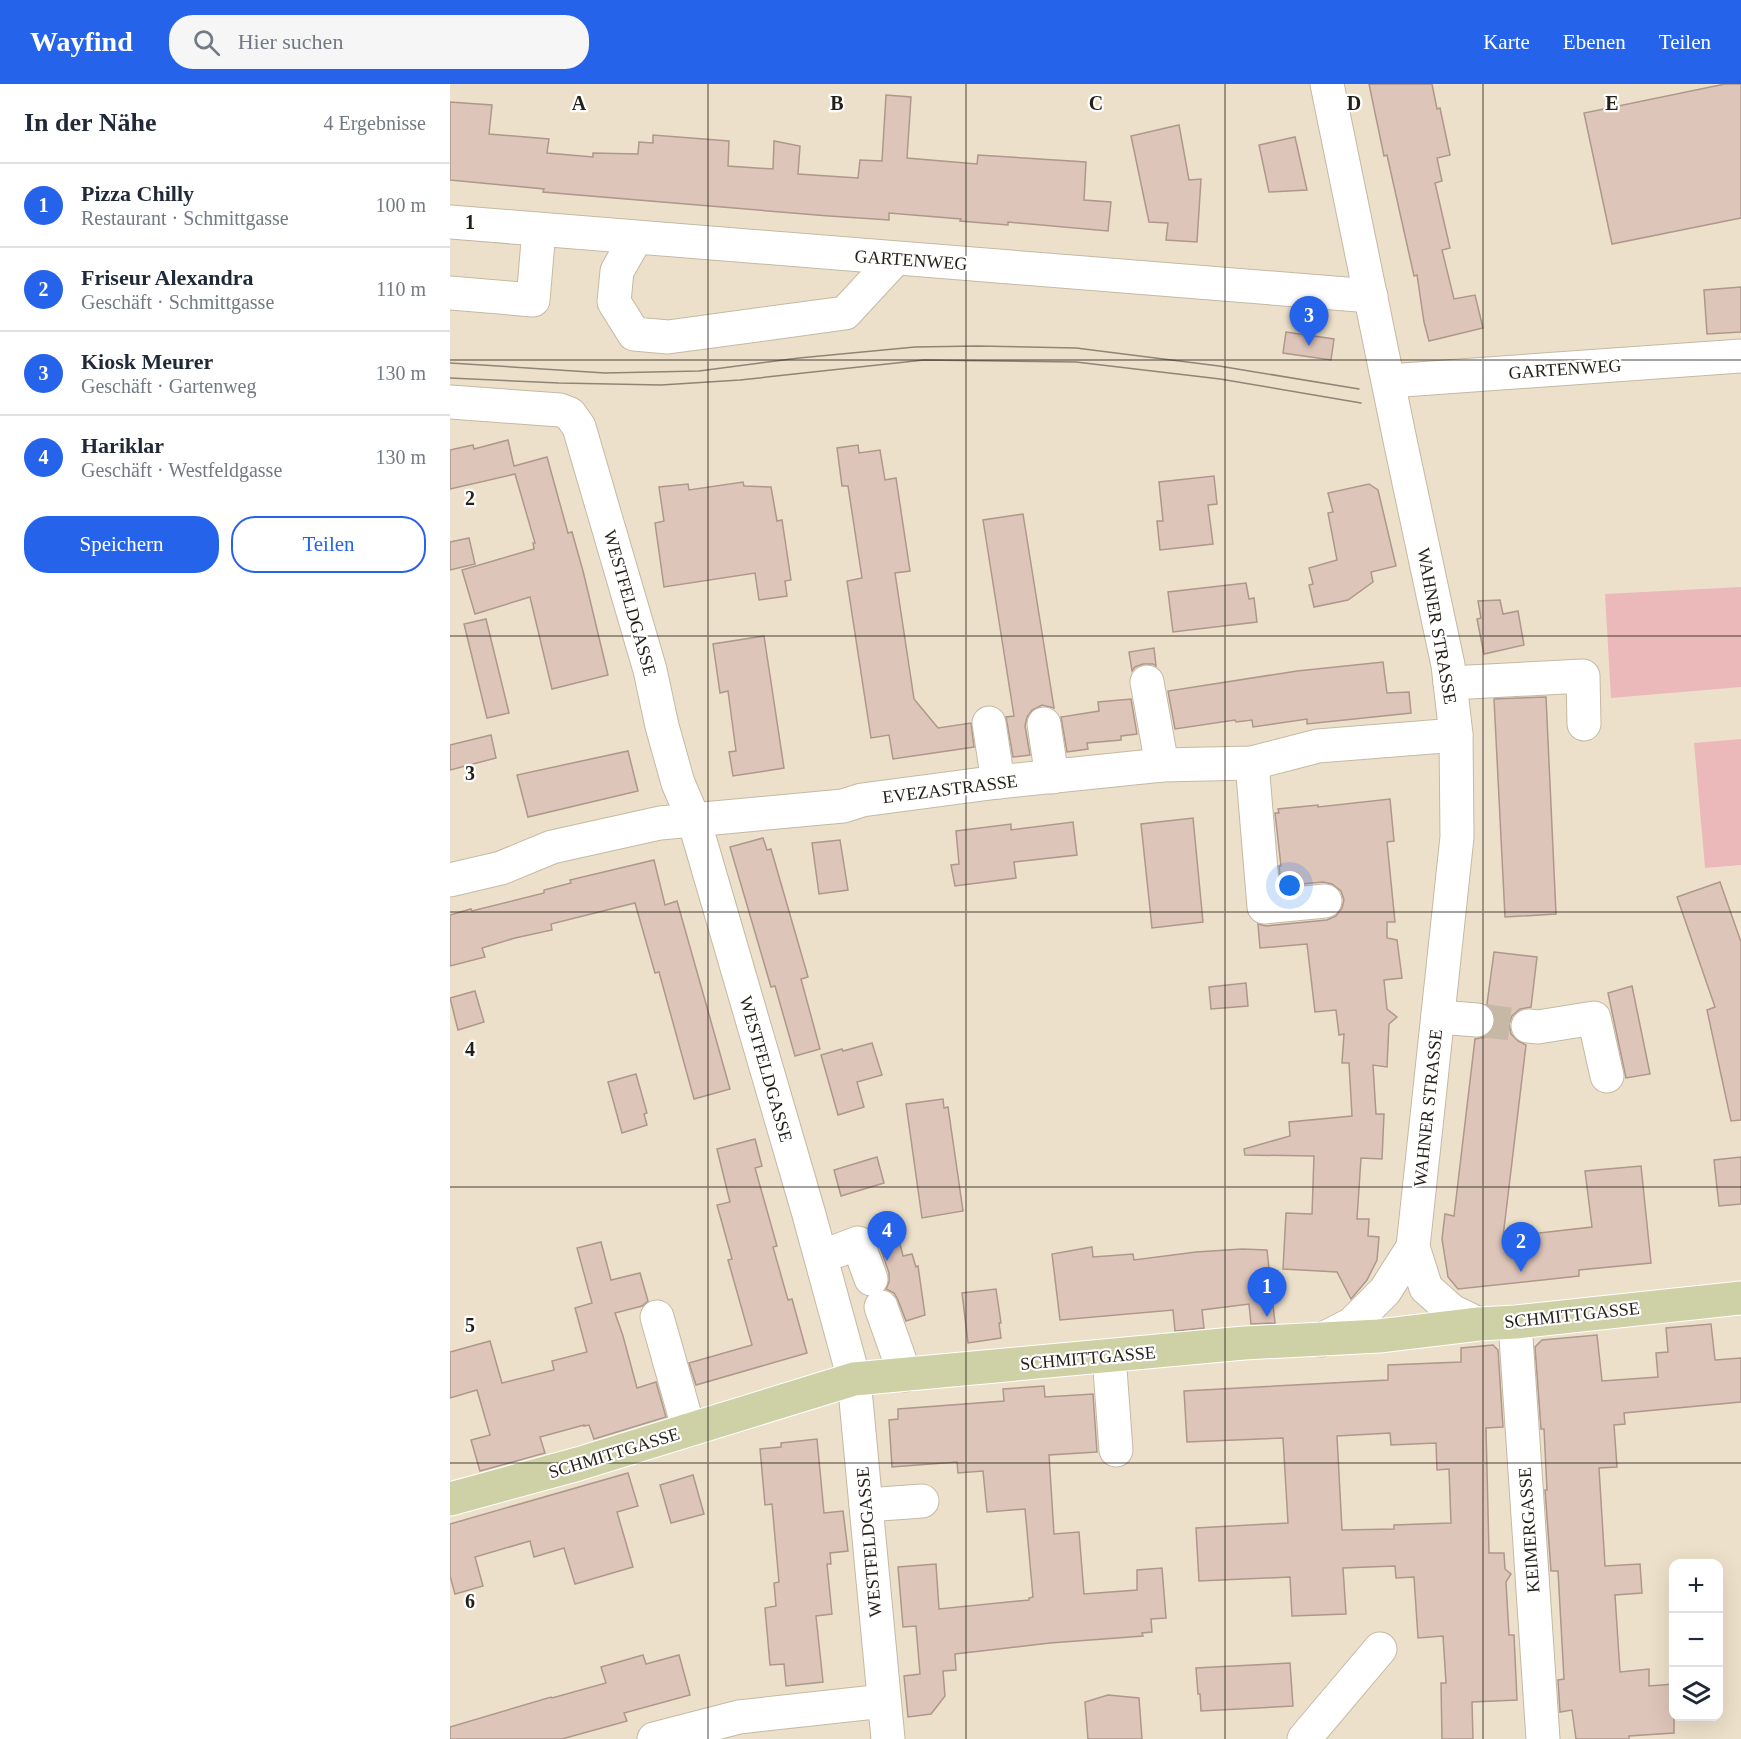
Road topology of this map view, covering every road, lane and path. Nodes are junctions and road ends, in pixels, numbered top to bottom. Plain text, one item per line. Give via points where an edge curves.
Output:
1 (1327, 84) edge
2 (450, 222) edge
3 (539, 230) junction
4 (636, 238) junction
5 (895, 259) junction
6 (450, 293) edge
7 (1371, 296) junction
8 (1741, 356) edge
9 (1389, 381) junction
10 (450, 402) edge
11 (1147, 682) dead end
12 (1450, 683) junction
13 (989, 723) dead end
14 (1044, 724) dead end
15 (1584, 724) dead end
16 (1456, 735) junction
17 (1252, 763) junction
18 (1162, 765) junction
19 (1052, 777) junction
20 (998, 782) junction
21 (694, 820) junction
22 (450, 880) edge
23 (1325, 901) dead end
24 (1438, 1017) junction
25 (1477, 1020) tunnel mouth
26 (1528, 1026) tunnel mouth
27 (1606, 1076) dead end
28 (1413, 1247) junction
29 (820, 1257) junction
30 (1741, 1298) edge
31 (657, 1317) dead end
32 (1515, 1322) junction
33 (1479, 1324) junction
34 (1321, 1340) junction
35 (1108, 1356) junction
36 (904, 1375) junction
37 (854, 1379) junction
38 (689, 1430) junction
39 (1116, 1450) dead end
40 (450, 1499) edge
41 (922, 1501) dead end
42 (866, 1505) junction
43 (1380, 1650) dead end
44 (884, 1701) junction
45 (741, 1728) edge
46 (654, 1739) edge
47 (888, 1739) edge
48 (1304, 1739) edge
49 (1543, 1739) edge

1 - 7 street, WAHNER STRASSE
2 - 3 street, GARTENWEG
3 - 4 street, GARTENWEG
3 - 6 street via 533,300
4 - 5 street, GARTENWEG
4 - 5 street via 617,271 614,302 634,334 668,337 845,313
5 - 7 street, GARTENWEG
7 - 9 street, WAHNER STRASSE
8 - 9 street, GARTENWEG
9 - 12 street, WAHNER STRASSE
10 - 21 street, WESTFELDGASSE via 560,410 570,414 579,427 650,670 678,783
11 - 18 street
12 - 15 street via 1582,676
12 - 16 street, WAHNER STRASSE
13 - 20 street
14 - 19 street
16 - 17 street, EVEZASTRASSE via 1318,746
16 - 24 street, WAHNER STRASSE via 1457,837
17 - 18 street, EVEZASTRASSE
17 - 23 street via 1264,907
18 - 19 street, EVEZASTRASSE
19 - 20 street, EVEZASTRASSE
20 - 21 street, EVEZASTRASSE via 862,800 843,806
21 - 22 street, EVEZASTRASSE via 660,823 552,848 501,868
21 - 29 street, WESTFELDGASSE
24 - 25 street
24 - 28 street, WAHNER STRASSE
26 - 27 street via 1594,1018
28 - 33 street, WAHNER STRASSE via 1426,1288 1452,1311
28 - 34 street, WAHNER STRASSE via 1385,1291 1352,1324
29 - 36 street via 858,1243
29 - 37 street, WESTFELDGASSE
30 - 32 main road, SCHMITTGASSE
31 - 38 street
32 - 33 main road, SCHMITTGASSE
32 - 49 street, KEIMERGASSE
33 - 34 main road, SCHMITTGASSE
34 - 35 main road, SCHMITTGASSE
35 - 36 main road, SCHMITTGASSE
35 - 39 street
36 - 37 main road, SCHMITTGASSE
37 - 38 main road, SCHMITTGASSE
37 - 42 street, WESTFELDGASSE
38 - 40 main road, SCHMITTGASSE
41 - 42 street
42 - 44 street, WESTFELDGASSE
43 - 48 street
44 - 45 street
44 - 47 street, WESTFELDGASSE
45 - 46 street

